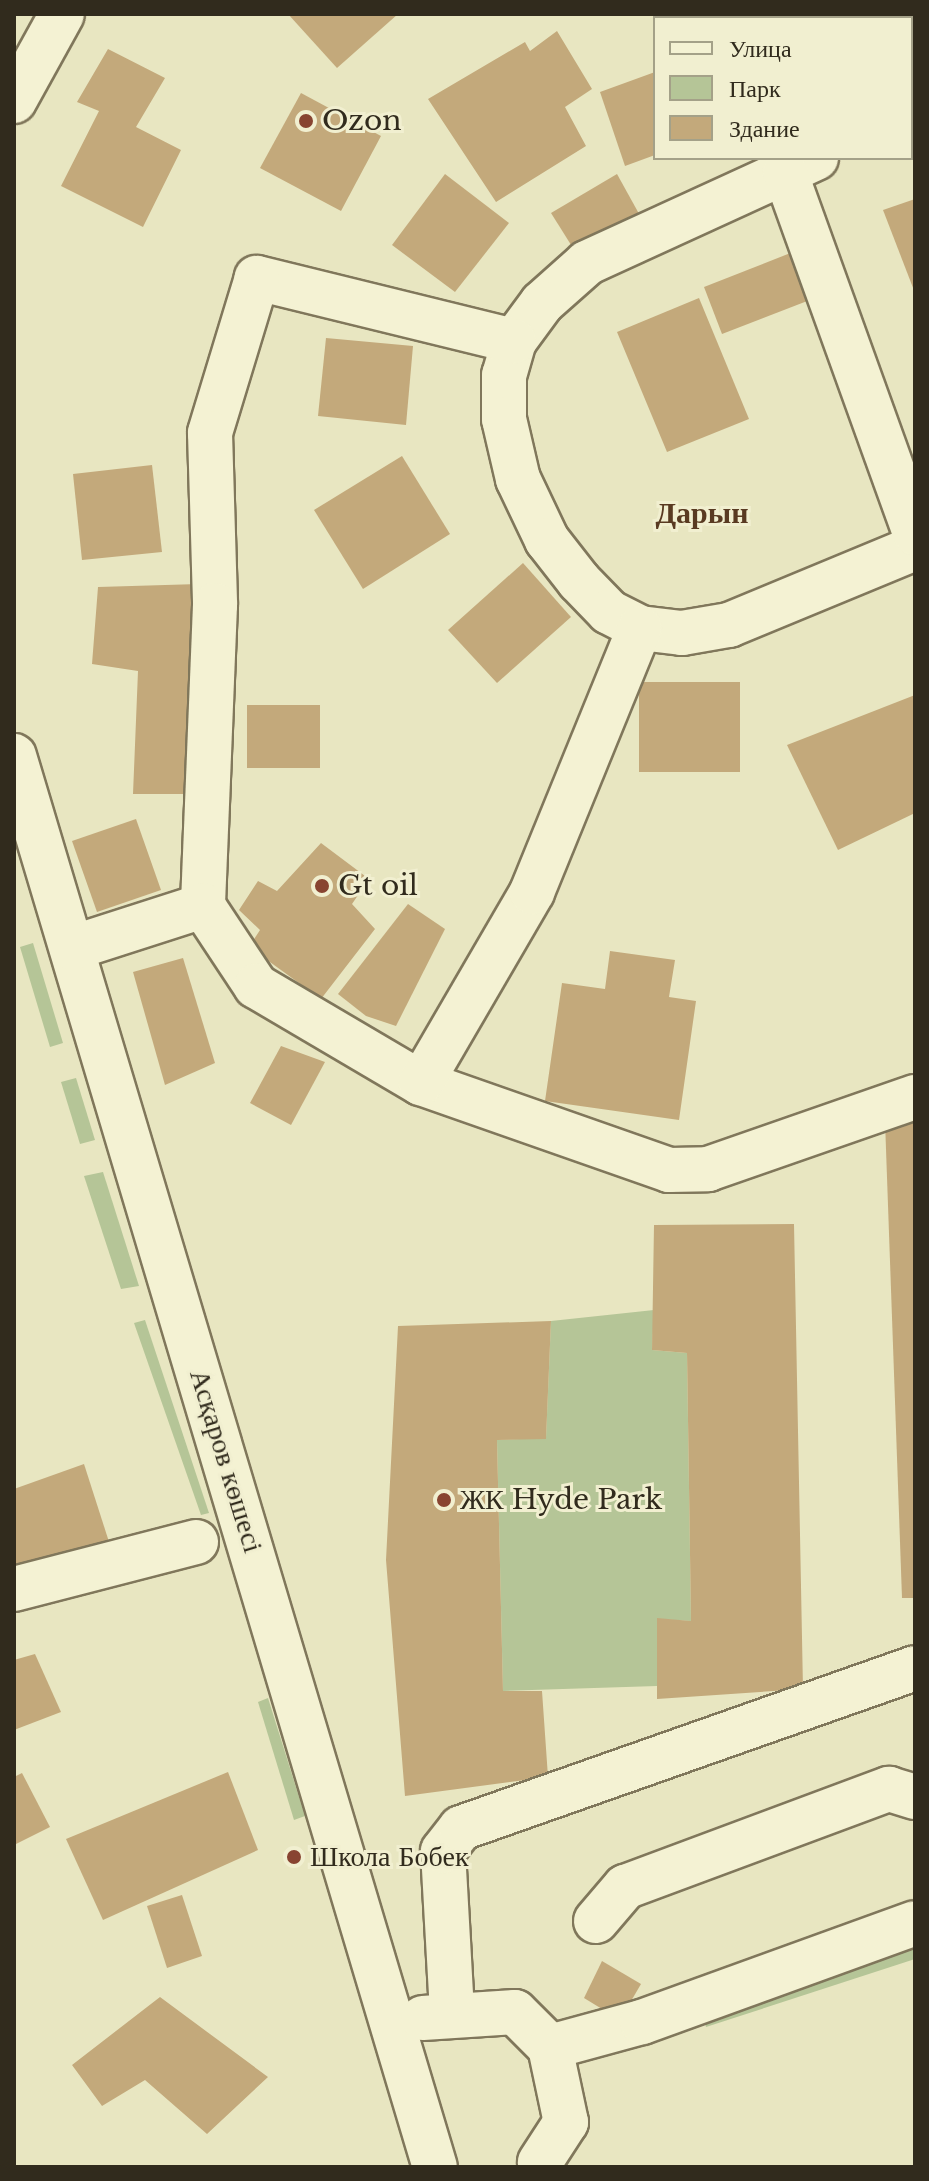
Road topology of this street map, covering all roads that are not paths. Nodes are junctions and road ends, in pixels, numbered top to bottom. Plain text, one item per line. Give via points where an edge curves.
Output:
1 (62, 14) edge
2 (14, 101) edge
3 (801, 165) edge
4 (514, 341) junction
5 (915, 533) edge
6 (915, 548) edge
7 (640, 628) junction
8 (14, 756) edge
9 (203, 906) junction
10 (72, 948) junction
11 (421, 1083) junction
12 (915, 1097) edge
13 (196, 1542) dead end
14 (14, 1589) edge
15 (915, 1668) edge
16 (915, 1797) edge
17 (596, 1921) dead end
18 (915, 1923) edge
19 (452, 2012) junction
20 (393, 2024) junction
21 (550, 2047) junction
22 (540, 2162) dead end
23 (426, 2163) edge

1 - 2 street
3 - 4 street via 587,263 542,303
3 - 5 street
4 - 7 street via 504,375 504,419 518,479 547,540 579,581 609,612
4 - 9 street via 257,278 210,433 215,605
6 - 7 street via 729,625 682,633
7 - 11 street via 532,892
8 - 10 street, Асқаров көшесі
9 - 10 street
9 - 11 street via 256,986
10 - 20 street, Асқаров көшесі
11 - 12 street via 669,1170 708,1169
13 - 14 street
15 - 19 street via 461,1828 443,1851
16 - 17 street via 889,1789 625,1887
18 - 21 street via 642,2022
19 - 20 street
19 - 21 street via 515,2012
20 - 23 street, Асқаров көшесі
21 - 22 street via 566,2122

